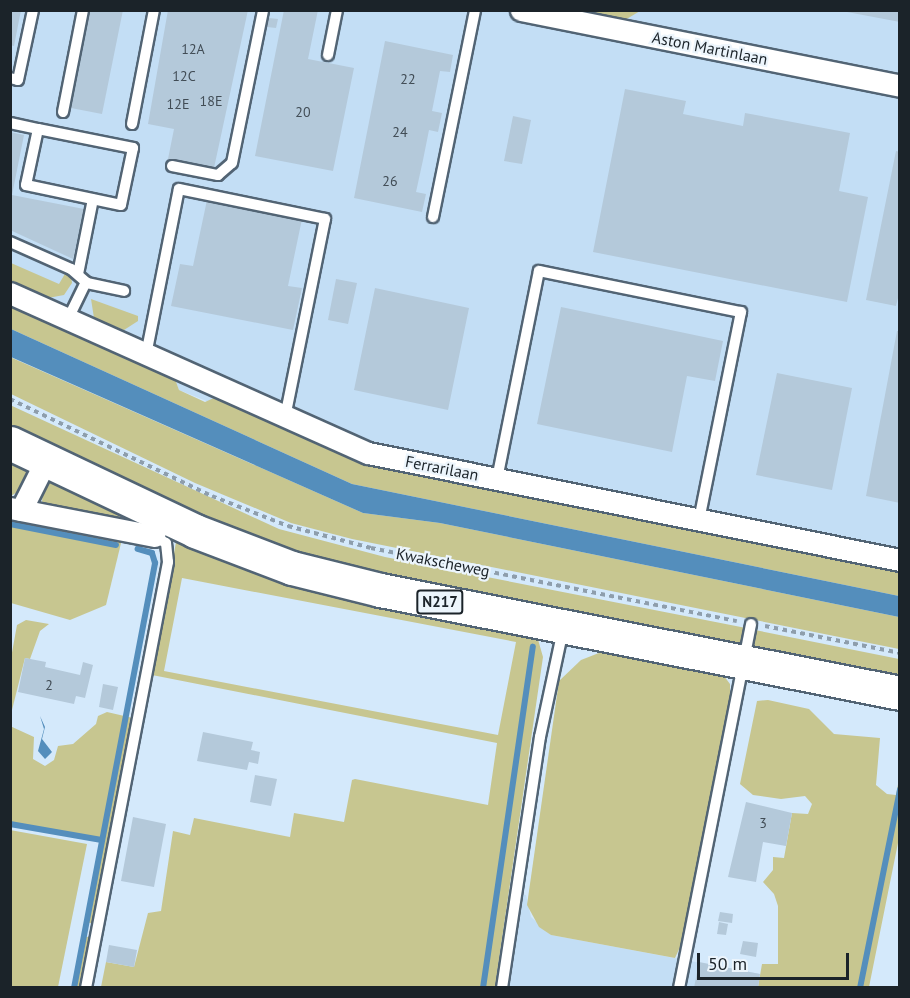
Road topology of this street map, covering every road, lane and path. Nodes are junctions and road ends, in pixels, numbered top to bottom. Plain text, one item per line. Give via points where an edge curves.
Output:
1 (33, 10) edge
2 (83, 10) edge
3 (154, 10) edge
4 (263, 10) edge
5 (337, 10) edge
6 (475, 10) edge
7 (521, 10) edge
8 (328, 55) dead end
9 (10, 78) edge
10 (900, 86) edge
11 (63, 112) dead end
12 (10, 123) edge
13 (132, 123) dead end
14 (38, 129) junction
15 (172, 166) dead end
16 (93, 199) junction
17 (433, 217) dead end
18 (10, 242) edge
19 (82, 278) junction
20 (124, 291) dead end
21 (10, 293) edge
22 (68, 319) junction
23 (146, 355) junction
24 (10, 399) edge
25 (285, 418) junction
26 (10, 443) edge
27 (46, 460) junction
28 (497, 479) junction
29 (16, 509) edge
30 (699, 520) junction
31 (154, 536) joint
32 (900, 560) edge
33 (751, 624) junction
34 (563, 626) junction
35 (900, 653) edge
36 (744, 663) junction
37 (900, 693) edge
38 (86, 987) edge
39 (502, 987) edge
40 (679, 987) edge

1 - 9 lane via 18,80
2 - 11 lane
3 - 13 lane
4 - 15 lane via 232,163 218,175
5 - 8 lane
6 - 17 lane
7 - 10 street, Aston Martinlaan
12 - 14 lane
14 - 16 lane via 26,185
14 - 16 lane via 133,148 121,205
16 - 19 lane
18 - 19 lane
19 - 20 lane
19 - 22 lane
21 - 22 street, Ferrarilaan
22 - 23 street, Ferrarilaan
23 - 25 street, Ferrarilaan
23 - 25 lane via 179,189 325,219
24 - 33 path, Kwakscheweg via 212,496 288,526 381,550
25 - 28 street, Ferrarilaan via 368,453
26 - 27 main road, N217
27 - 29 street
27 - 34 main road, N217 via 195,531 276,563 380,590
28 - 30 street, Ferrarilaan
28 - 30 lane via 539,271 741,312
29 - 31 street
30 - 32 street, Ferrarilaan
31 - 38 lane via 165,543 168,562
33 - 35 path, Kwakscheweg
33 - 36 lane
34 - 36 main road, N217
34 - 39 lane via 540,737
36 - 37 main road, N217
36 - 40 lane

